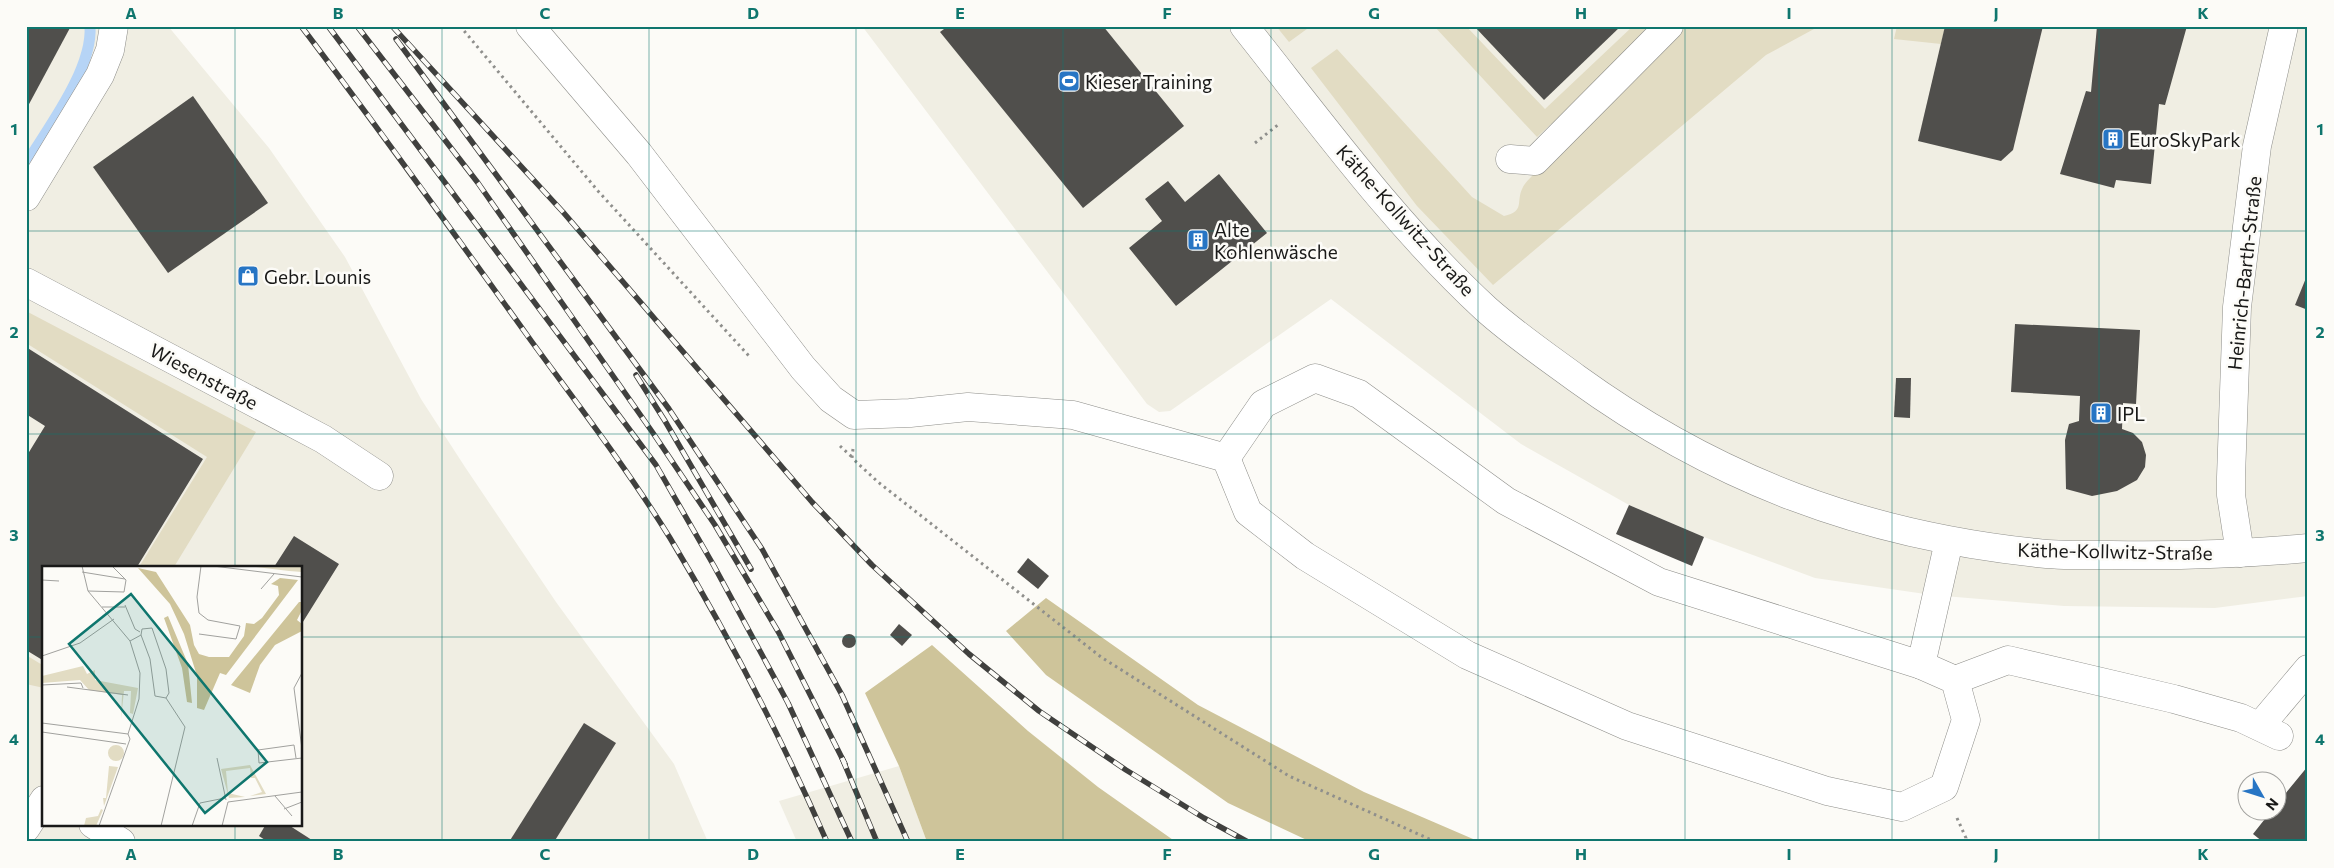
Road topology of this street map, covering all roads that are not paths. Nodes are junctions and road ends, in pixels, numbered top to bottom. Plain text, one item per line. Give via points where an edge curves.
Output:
1 (114, 26) edge
2 (530, 26) edge
3 (1244, 26) edge
4 (1669, 26) edge
5 (2284, 26) edge
6 (1510, 159) dead end
7 (26, 197) edge
8 (26, 282) edge
9 (1226, 458) junction
10 (379, 476) dead end
11 (1950, 541) junction
12 (2308, 548) edge
13 (2240, 553) junction
14 (1921, 665) junction
15 (2308, 669) edge
16 (1955, 680) junction
17 (42, 803) edge
18 (96, 826) edge
19 (26, 828) edge
20 (121, 842) edge

1 - 7 street via 110,50 100,76
2 - 9 street via 639,154 803,368 831,399 854,415 968,407 1073,415
3 - 11 street, Käthe-Kollwitz-Straße via 1403,222 1456,280 1489,311 1590,388 1669,439 1791,497 1864,522
4 - 6 street via 1535,161
5 - 13 street, Heinrich-Barth-Straße via 2257,146 2237,307 2231,495
8 - 10 street, Wiesenstraße via 322,439
9 - 14 street via 1263,404 1315,378 1359,394 1506,501 1659,582
9 - 16 street via 1248,512 1305,556 1467,655 1627,726 1827,791 1902,807 1944,787 1966,720
11 - 13 street, Käthe-Kollwitz-Straße via 2039,553 2169,556
11 - 14 street
12 - 13 street, Käthe-Kollwitz-Straße
14 - 16 street
15 - 16 street via 2270,731 2174,699 2008,660
17 - 19 street
18 - 20 street

